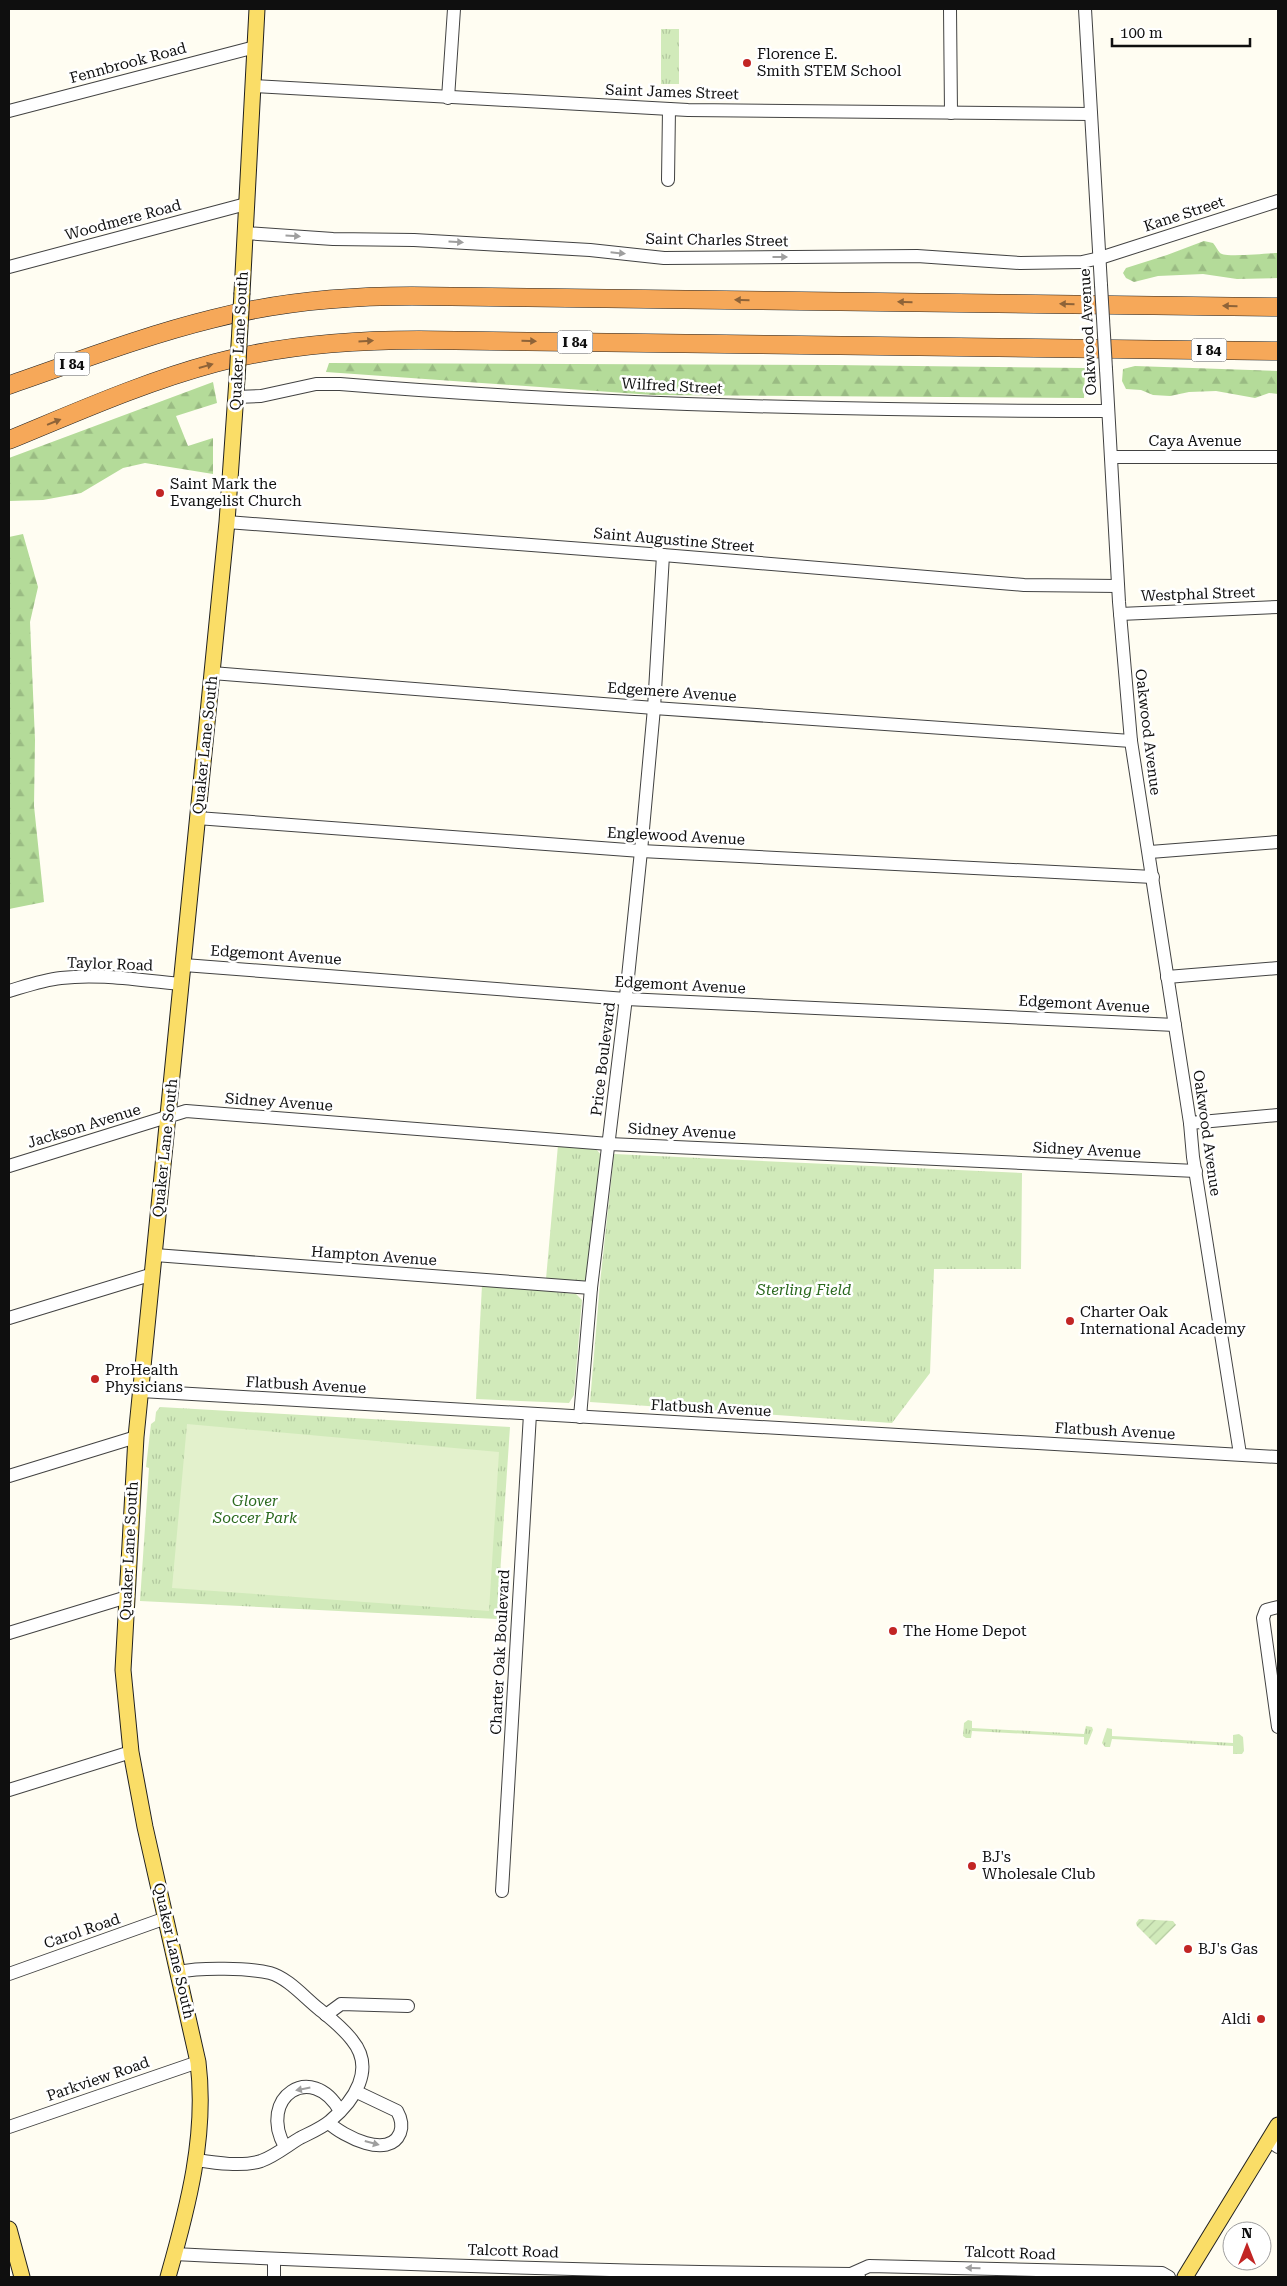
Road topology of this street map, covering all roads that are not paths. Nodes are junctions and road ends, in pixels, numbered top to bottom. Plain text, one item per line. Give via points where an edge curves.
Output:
1 (257, 9) edge
2 (454, 9) edge
3 (950, 9) edge
4 (1085, 9) edge
5 (255, 47) junction
6 (252, 86) junction
7 (448, 98) junction
8 (669, 109) junction
9 (9, 111) edge
10 (951, 113) junction
11 (1091, 114) junction
12 (668, 180) dead end
13 (1278, 201) edge
14 (246, 204) junction
15 (245, 233) junction
16 (1100, 258) junction
17 (9, 267) edge
18 (1278, 307) edge
19 (1270, 351) edge
20 (1278, 355) edge
21 (9, 385) edge
22 (236, 397) junction
23 (1108, 411) junction
24 (9, 440) edge
25 (1111, 457) junction
26 (1278, 457) edge
27 (227, 522) junction
28 (662, 555) junction
29 (1118, 586) junction
30 (1278, 608) edge
31 (1120, 614) junction
32 (212, 674) junction
33 (654, 708) junction
34 (1131, 741) junction
35 (197, 818) junction
36 (1278, 842) edge
37 (641, 851) junction
38 (1150, 852) junction
39 (1153, 877) junction
40 (184, 965) junction
41 (1278, 968) edge
42 (1167, 977) junction
43 (182, 984) junction
44 (9, 991) edge
45 (626, 999) junction
46 (1175, 1025) junction
47 (1278, 1115) edge
48 (168, 1117) junction
49 (1190, 1123) junction
50 (610, 1144) junction
51 (9, 1166) edge
52 (1196, 1171) junction
53 (155, 1255) junction
54 (153, 1274) junction
55 (591, 1288) junction
56 (9, 1318) edge
57 (141, 1391) junction
58 (530, 1414) junction
59 (580, 1417) junction
60 (136, 1437) junction
61 (1240, 1454) junction
62 (1278, 1457) edge
63 (9, 1476) edge
64 (127, 1597) junction
65 (1272, 1608) edge
66 (9, 1633) edge
67 (1278, 1727) edge
68 (131, 1752) junction
69 (9, 1790) edge
70 (502, 1891) dead end
71 (166, 1918) junction
72 (179, 1972) junction
73 (9, 1974) edge
74 (408, 2006) dead end
75 (326, 2014) junction
76 (198, 2062) junction
77 (357, 2092) junction
78 (340, 2112) junction
79 (329, 2122) junction
80 (1278, 2125) edge
81 (9, 2127) edge
82 (1274, 2143) edge
83 (284, 2147) junction
84 (197, 2160) junction
85 (9, 2229) edge
86 (174, 2254) junction
87 (274, 2260) junction
88 (419, 2271) edge
89 (918, 2272) edge
90 (566, 2273) edge
91 (1026, 2273) edge
92 (706, 2275) edge
93 (855, 2276) edge
94 (22, 2277) edge
95 (168, 2277) edge
96 (274, 2277) edge
97 (1169, 2277) edge
98 (1185, 2277) edge

1 - 5 main road, Quaker Lane South
2 - 7 street
3 - 10 street
4 - 11 street, Oakwood Avenue
5 - 6 main road, Quaker Lane South
5 - 9 street, Fennbrook Road
6 - 7 street, Saint James Street
6 - 14 main road, Quaker Lane South
7 - 8 street, Saint James Street
8 - 10 street, Saint James Street
8 - 12 street
10 - 11 street, Saint James Street
11 - 16 street, Oakwood Avenue
13 - 16 street, Kane Street
14 - 15 main road, Quaker Lane South
14 - 17 street, Woodmere Road
15 -> 16 street, Saint Charles Street via 590,250 664,258 917,256 1020,263 1082,262
15 - 22 main road, Quaker Lane South, bridge
16 - 23 street, Oakwood Avenue, bridge
18 -> 21 highway, I 84 via 359,297 279,306 211,319
19 - 20 highway
24 -> 19 highway, I 84 via 130,391 204,366 284,349 351,342 419,340
22 - 23 street, Wilfred Street via 261,396 316,384 340,384 679,404
22 - 27 main road, Quaker Lane South
23 - 25 street, Oakwood Avenue
25 - 26 street, Caya Avenue
25 - 29 street, Oakwood Avenue
27 - 28 street, Saint Augustine Street
27 - 32 main road, Quaker Lane South
28 - 29 street, Saint Augustine Street via 1024,585
28 - 33 street, Price Boulevard
29 - 31 street, Oakwood Avenue
30 - 31 street, Westphal Street
31 - 34 street, Oakwood Avenue
32 - 33 street, Edgemere Avenue
32 - 35 main road, Quaker Lane South
33 - 34 street, Edgemere Avenue
33 - 37 street, Price Boulevard
34 - 38 street, Oakwood Avenue
35 - 37 street, Englewood Avenue
35 - 40 main road, Quaker Lane South
36 - 38 street
37 - 39 street, Englewood Avenue
37 - 45 street, Price Boulevard
38 - 39 street, Oakwood Avenue
39 - 42 street, Oakwood Avenue
40 - 43 main road, Quaker Lane South
40 - 45 street, Edgemont Avenue
41 - 42 street
42 - 46 street, Oakwood Avenue
43 - 44 street, Taylor Road via 76,977 47,980
43 - 48 main road, Quaker Lane South
45 - 46 street, Edgemont Avenue
45 - 50 street, Price Boulevard
46 - 49 street, Oakwood Avenue
47 - 49 street
48 - 50 street, Sidney Avenue via 186,1111
48 - 51 street, Jackson Avenue
48 - 53 main road, Quaker Lane South
49 - 52 street, Oakwood Avenue
50 - 52 street, Sidney Avenue
50 - 55 street, Price Boulevard
52 - 61 street, Oakwood Avenue
53 - 54 main road, Quaker Lane South
53 - 55 street, Hampton Avenue
54 - 56 street
54 - 57 main road, Quaker Lane South
55 - 59 street, Price Boulevard
57 - 58 street, Flatbush Avenue
57 - 60 main road, Quaker Lane South
58 - 59 street, Flatbush Avenue
58 - 70 street, Charter Oak Boulevard
59 - 61 street, Flatbush Avenue
60 - 63 street
60 - 64 main road, Quaker Lane South
61 - 62 street, Flatbush Avenue
64 - 66 street
64 - 68 main road, Quaker Lane South via 124,1689
65 - 67 street via 1263,1618
68 - 69 street
68 - 71 main road, Quaker Lane South
71 - 72 main road, Quaker Lane South
71 - 73 street, Carol Road
72 - 75 street via 190,1969 270,1974 283,1980
72 - 76 main road, Quaker Lane South
74 - 75 street via 341,2004
75 - 77 street via 353,2041 360,2054 362,2080
76 - 81 street, Parkview Road
76 - 84 main road, Quaker Lane South via 201,2110
77 - 78 street
79 -> 77 street via 339,2132 373,2145 392,2144 398,2138 402,2128 397,2110
78 - 79 street
78 -> 83 street via 333,2099 320,2089 292,2092 280,2103 276,2120
79 - 83 street
80 - 82 main road
82 - 98 main road
83 - 84 street via 262,2161 251,2163
84 - 86 main road, Quaker Lane South
85 - 94 main road
86 - 87 street, Talcott Road
86 - 95 main road, Quaker Lane South
87 - 88 street, Talcott Road
87 - 96 street
88 - 90 street, Talcott Road
91 -> 89 street, Talcott Road
89 - 93 street, Talcott Road via 869,2266
90 - 92 street, Talcott Road
91 - 97 street, Talcott Road via 1162,2273
92 - 93 street, Talcott Road

